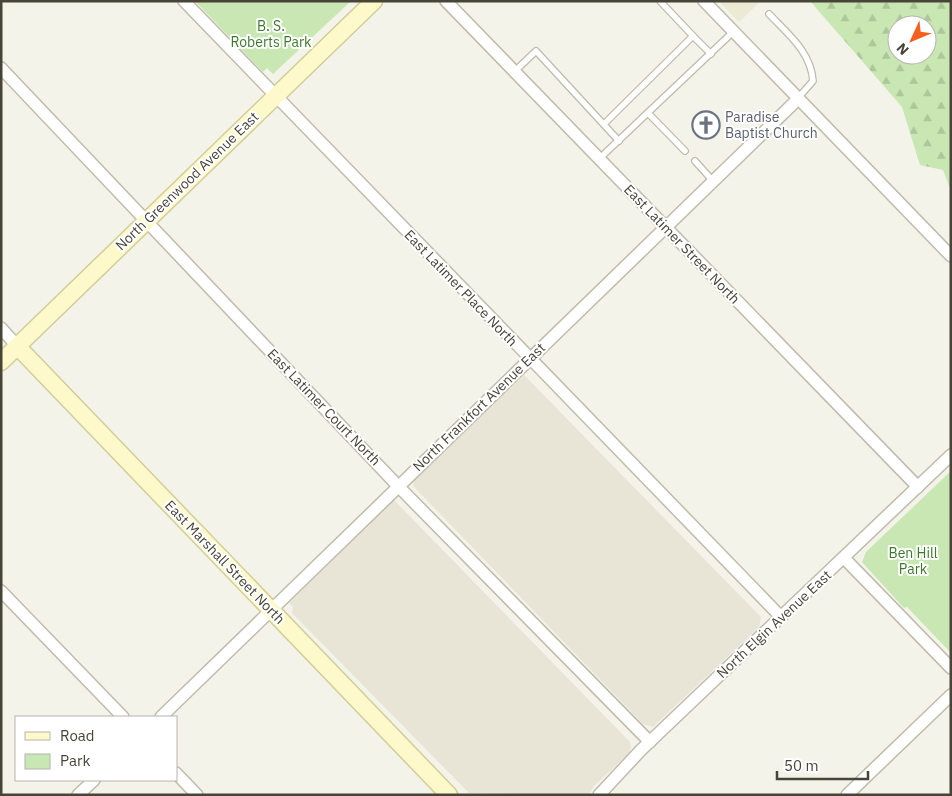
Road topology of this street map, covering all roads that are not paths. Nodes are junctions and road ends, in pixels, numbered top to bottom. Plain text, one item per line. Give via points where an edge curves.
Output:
1 (184, 1) edge
2 (374, 1) edge
3 (446, 1) edge
4 (660, 1) edge
5 (704, 1) edge
6 (769, 14) dead end
7 (733, 32) junction
8 (694, 36) junction
9 (711, 54) junction
10 (1, 68) edge
11 (515, 71) junction
12 (276, 96) junction
13 (798, 99) junction
14 (648, 113) junction
15 (604, 124) junction
16 (619, 141) junction
17 (685, 151) dead end
18 (600, 158) junction
19 (695, 161) dead end
20 (714, 181) junction
21 (147, 221) junction
22 (664, 228) junction
23 (951, 256) edge
24 (1, 328) edge
25 (17, 346) junction
26 (528, 359) junction
27 (1, 362) edge
28 (951, 454) edge
29 (398, 486) junction
30 (918, 487) junction
31 (844, 558) junction
32 (1, 591) edge
33 (270, 609) junction
34 (781, 617) junction
35 (951, 668) edge
36 (951, 695) edge
37 (121, 716) edge
38 (162, 716) edge
39 (650, 742) junction
40 (178, 775) edge
41 (93, 781) edge
42 (78, 795) edge
43 (197, 795) edge
44 (449, 795) edge
45 (598, 795) edge
46 (846, 795) edge

1 - 12 street, East Latimer Place North
2 - 12 street, North Greenwood Avenue East
3 - 11 street, East Latimer Street North
4 - 8 lane
5 - 7 street
6 - 13 lane via 805,54 811,66 813,81
7 - 9 lane
7 - 13 street
8 - 9 lane
8 - 15 lane
9 - 14 lane
10 - 21 street, East Latimer Court North
11 - 15 lane via 536,51
11 - 18 street, East Latimer Street North
12 - 21 street, North Greenwood Avenue East
12 - 26 street, East Latimer Place North
13 - 20 street, North Frankfort Avenue East
13 - 23 street
14 - 16 lane
14 - 17 lane
15 - 16 lane
16 - 18 lane
18 - 22 street, East Latimer Street North
19 - 20 lane
20 - 22 street, North Frankfort Avenue East
21 - 25 street, North Greenwood Avenue East
21 - 29 street, East Latimer Court North
22 - 26 street, North Frankfort Avenue East
22 - 30 street, East Latimer Street North
24 - 25 street, East Marshall Street North
25 - 27 street, North Greenwood Avenue East
25 - 33 street, East Marshall Street North
26 - 29 street, North Frankfort Avenue East
26 - 34 street, East Latimer Place North
28 - 30 street, North Elgin Avenue East
29 - 33 street, North Frankfort Avenue East
29 - 39 street, East Latimer Court North
30 - 31 street, North Elgin Avenue East
31 - 34 street, North Elgin Avenue East
31 - 35 street
32 - 37 street
33 - 38 street, North Frankfort Avenue East
33 - 44 street, East Marshall Street North
34 - 39 street, North Elgin Avenue East
36 - 46 street
39 - 45 street, North Elgin Avenue East
40 - 43 street
41 - 42 street

